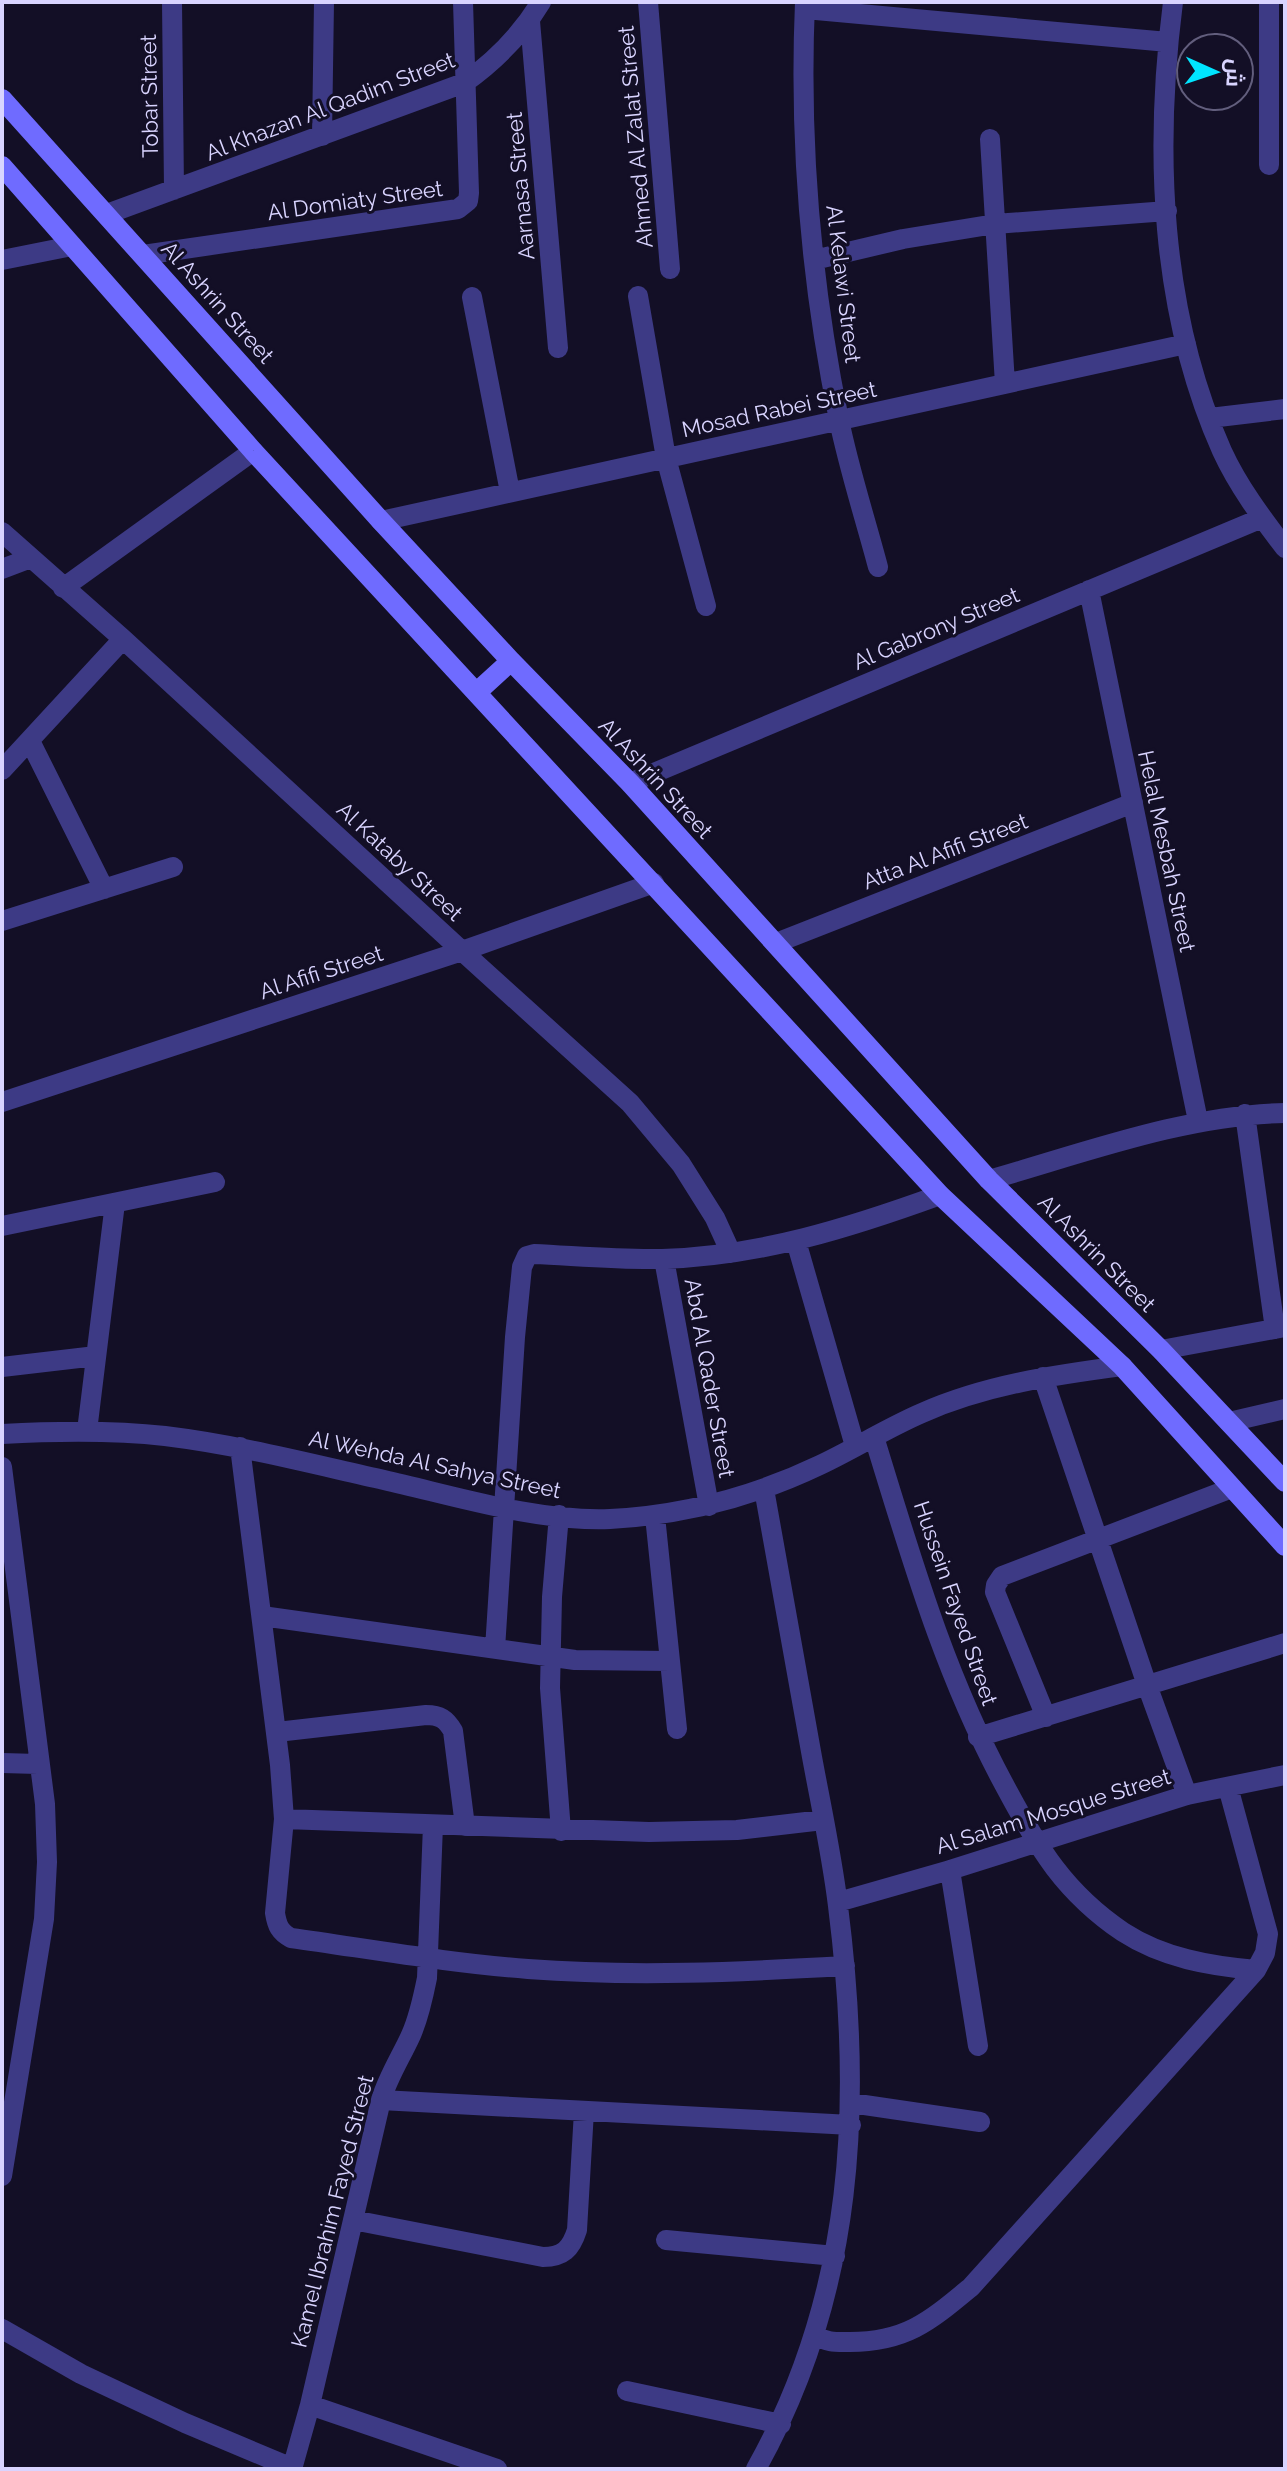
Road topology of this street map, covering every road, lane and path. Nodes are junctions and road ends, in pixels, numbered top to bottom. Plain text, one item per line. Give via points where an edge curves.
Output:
1 (172, 2) edge
2 (324, 2) edge
3 (463, 2) edge
4 (541, 2) edge
5 (648, 2) edge
6 (1173, 2) edge
7 (805, 5) edge
8 (1274, 11) edge
9 (530, 21) junction
10 (1168, 42) junction
11 (464, 83) junction
12 (2, 99) edge
13 (322, 136) junction
14 (990, 139) dead end
15 (1269, 165) dead end
16 (2, 166) edge
17 (174, 190) junction
18 (1167, 211) junction
19 (107, 214) junction
20 (995, 224) junction
21 (72, 246) junction
22 (143, 255) junction
23 (2, 260) edge
24 (814, 260) junction
25 (670, 269) dead end
26 (638, 296) dead end
27 (472, 297) dead end
28 (1186, 344) junction
29 (558, 348) dead end
30 (1005, 384) junction
31 (1285, 409) edge
32 (1210, 418) junction
33 (839, 421) junction
34 (253, 451) junction
35 (666, 458) junction
36 (510, 492) junction
37 (1262, 518) junction
38 (381, 521) junction
39 (2, 532) edge
40 (1285, 548) edge
41 (31, 558) junction
42 (878, 567) dead end
43 (2, 569) edge
44 (63, 588) junction
45 (1089, 590) junction
46 (706, 606) dead end
47 (123, 639) junction
48 (511, 661) junction
49 (477, 692) junction
50 (30, 741) junction
51 (2, 770) edge
52 (630, 783) junction
53 (1133, 803) junction
54 (173, 867) dead end
55 (654, 883) junction
56 (104, 889) junction
57 (2, 921) edge
58 (776, 943) junction
59 (462, 951) junction
60 (2, 1102) edge
61 (1285, 1113) edge
62 (1245, 1114) junction
63 (1198, 1121) junction
64 (989, 1180) junction
65 (215, 1182) dead end
66 (940, 1195) junction
67 (115, 1203) junction
68 (2, 1226) edge
69 (796, 1241) junction
70 (731, 1253) junction
71 (664, 1259) junction
72 (1280, 1328) edge
73 (1161, 1350) junction
74 (96, 1356) junction
75 (1122, 1366) junction
76 (2, 1367) edge
77 (1043, 1377) junction
78 (1285, 1409) edge
79 (1229, 1422) junction
80 (87, 1431) junction
81 (2, 1434) edge
82 (874, 1437) junction
83 (855, 1446) junction
84 (240, 1447) junction
85 (2, 1467) edge
86 (1285, 1482) edge
87 (1232, 1488) junction
88 (764, 1489) junction
89 (709, 1506) junction
90 (505, 1508) junction
91 (559, 1515) junction
92 (655, 1516) junction
93 (1097, 1539) junction
94 (1285, 1546) edge
95 (262, 1616) junction
96 (1285, 1643) edge
97 (495, 1649) junction
98 (551, 1657) junction
99 (670, 1661) junction
100 (1147, 1685) junction
101 (1046, 1717) junction
102 (677, 1729) dead end
103 (277, 1732) junction
104 (978, 1737) junction
105 (2, 1763) edge
106 (38, 1764) junction
107 (1285, 1775) edge
108 (1228, 1787) junction
109 (1187, 1795) junction
110 (284, 1819) junction
111 (823, 1820) junction
112 (433, 1825) junction
113 (465, 1826) junction
114 (561, 1831) junction
115 (1035, 1843) junction
116 (950, 1870) junction
117 (838, 1902) junction
118 (428, 1957) junction
119 (845, 1966) junction
120 (1256, 1970) junction
121 (978, 2046) dead end
122 (10, 2075) edge
123 (381, 2100) junction
124 (851, 2103) junction
125 (584, 2111) junction
126 (980, 2122) dead end
127 (851, 2125) junction
128 (2, 2176) edge
129 (353, 2220) junction
130 (666, 2240) dead end
131 (835, 2256) junction
132 (2, 2329) edge
133 (815, 2335) junction
134 (627, 2391) dead end
135 (310, 2405) junction
136 (781, 2424) junction
137 (292, 2469) edge
138 (497, 2469) edge
139 (756, 2469) edge

1 - 17 street, Tobar Street
2 - 13 street
3 - 11 street, Al Domiaty Street
4 - 9 street, Al Khazan Al Qadim Street
5 - 25 street, Ahmed Al Zalat Street
6 - 10 street
7 - 10 street
7 - 24 street, Al Kelawi Street via 804,134
8 - 15 street
9 - 11 street, Al Khazan Al Qadim Street via 492,63
9 - 29 street, Aarnasa Street
10 - 18 street via 1163,159
11 - 13 street, Al Khazan Al Qadim Street
11 - 22 street, Al Domiaty Street via 469,193 458,209
12 - 19 main road, Al Ashrin Street
13 - 17 street, Al Khazan Al Qadim Street
14 - 20 street
16 - 21 main road
17 - 19 street, Al Khazan Al Qadim Street
18 - 20 street
18 - 28 street
19 - 22 main road, Al Ashrin Street
20 - 24 street
20 - 30 street
21 - 23 street
21 - 34 main road
22 - 38 main road, Al Ashrin Street
24 - 33 street, Al Kelawi Street
26 - 35 street
27 - 36 street
28 - 30 street, Mosad Rabei Street
28 - 32 street
30 - 33 street, Mosad Rabei Street
31 - 32 street
32 - 37 street via 1223,452
33 - 35 street, Mosad Rabei Street
33 - 42 street, Al Kelawi Street
34 - 44 street
34 - 49 main road
35 - 36 street, Mosad Rabei Street
35 - 46 street
36 - 38 street, Mosad Rabei Street
37 - 40 street
37 - 45 street, Al Gabrony Street
38 - 48 main road, Al Ashrin Street
39 - 41 street, Al Kataby Street
41 - 43 street
41 - 44 street, Al Kataby Street
44 - 47 street, Al Kataby Street
45 - 52 street, Al Gabrony Street
45 - 53 street, Helal Mesbah Street
47 - 50 street
47 - 59 street, Al Kataby Street
48 - 49 main road
48 - 52 main road, Al Ashrin Street
49 - 55 main road
50 - 51 street
50 - 56 street
52 - 58 main road, Al Ashrin Street
53 - 58 street, Atta Al Afifi Street
53 - 63 street, Helal Mesbah Street
54 - 56 street
55 - 59 street, Al Afifi Street
55 - 66 main road
56 - 57 street
58 - 64 main road, Al Ashrin Street
59 - 60 street, Al Afifi Street
59 - 70 street, Al Kataby Street via 630,1103 681,1164
61 - 62 street
62 - 63 street
62 - 72 street
63 - 64 street
64 - 73 main road, Al Ashrin Street
65 - 67 street
66 - 69 street
66 - 75 main road
67 - 68 street
67 - 74 street
69 - 70 street
69 - 83 street
70 - 71 street
71 - 89 street, Abd Al Qader Street
71 - 90 street via 527,1256 515,1337
72 - 73 street
73 - 79 main road, Al Ashrin Street
74 - 76 street
74 - 80 street
75 - 77 street, Al Wehda Al Sahya Street
75 - 87 main road
77 - 82 street, Al Wehda Al Sahya Street via 922,1412
77 - 93 street
78 - 79 street
79 - 86 main road, Al Ashrin Street
80 - 81 street, Al Wehda Al Sahya Street
80 - 84 street, Al Wehda Al Sahya Street
82 - 83 street, Al Wehda Al Sahya Street
82 - 104 street, Hussein Fayed Street via 933,1625
83 - 88 street, Al Wehda Al Sahya Street
84 - 90 street, Al Wehda Al Sahya Street
84 - 95 street
85 - 106 street
87 - 93 street
87 - 94 main road
88 - 89 street, Al Wehda Al Sahya Street
88 - 111 street
89 - 92 street, Al Wehda Al Sahya Street
90 - 91 street, Al Wehda Al Sahya Street
90 - 97 street
91 - 92 street, Al Wehda Al Sahya Street
91 - 98 street
92 - 99 street
93 - 100 street
93 - 101 street via 1002,1576 996,1585
95 - 97 street
95 - 103 street
96 - 100 street
97 - 98 street
98 - 99 street
98 - 114 street
99 - 102 street
100 - 101 street
100 - 109 street
101 - 104 street
103 - 110 street
103 - 113 street via 438,1715 453,1731
104 - 115 street, Hussein Fayed Street
105 - 106 street
106 - 122 street via 45,1804 44,1919
107 - 108 street, Al Salam Mosque Street
108 - 109 street, Al Salam Mosque Street
108 - 120 street via 1268,1934
109 - 115 street, Al Salam Mosque Street
110 - 112 street
110 - 118 street via 275,1913 282,1933
111 - 114 street via 737,1830
111 - 117 street
112 - 113 street
112 - 118 street, Kamel Ibrahim Fayed Street
113 - 114 street
115 - 116 street, Al Salam Mosque Street
115 - 120 street, Hussein Fayed Street via 1089,1906 1125,1934 1211,1966
116 - 117 street, Al Salam Mosque Street
116 - 121 street
117 - 119 street
118 - 119 street via 624,1974
118 - 123 street, Kamel Ibrahim Fayed Street via 417,2020
119 - 124 street
120 - 133 street via 971,2287 931,2320 889,2340 825,2342
122 - 128 street
123 - 125 street
123 - 129 street, Kamel Ibrahim Fayed Street
124 - 126 street
124 - 127 street
125 - 127 street
125 - 129 street via 577,2230 566,2252 543,2257
127 - 131 street
129 - 135 street, Kamel Ibrahim Fayed Street
130 - 131 street
131 - 133 street
132 - 137 street via 81,2374
133 - 136 street
134 - 136 street
135 - 137 street, Kamel Ibrahim Fayed Street
135 - 138 street
136 - 139 street

